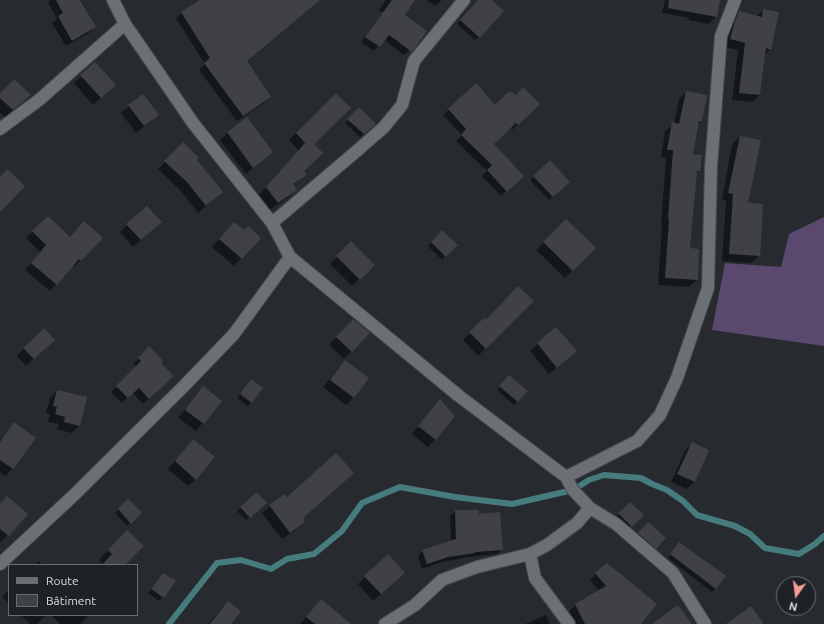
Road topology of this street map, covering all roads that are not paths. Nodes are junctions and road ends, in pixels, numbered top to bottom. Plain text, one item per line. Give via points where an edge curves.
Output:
1 (112, 0) edge
2 (464, 0) edge
3 (735, 0) edge
4 (125, 24) junction
5 (0, 129) edge
6 (272, 223) junction
7 (290, 257) junction
8 (566, 477) junction
9 (590, 508) junction
10 (530, 554) junction
11 (0, 564) edge
12 (386, 624) edge
13 (569, 624) edge
14 (705, 624) edge

1 - 4 street
2 - 6 street via 414,61 402,105 384,127
3 - 8 street via 722,36 711,167 708,288 677,378 660,415 637,441
4 - 5 street via 39,100
4 - 6 street via 193,123
6 - 7 street
7 - 8 street via 459,396
7 - 11 street via 229,339 78,491
8 - 9 street via 573,490
9 - 10 street via 577,523
9 - 14 street via 616,524 673,573
10 - 12 street via 477,567 442,580 415,605
10 - 13 street via 535,578

